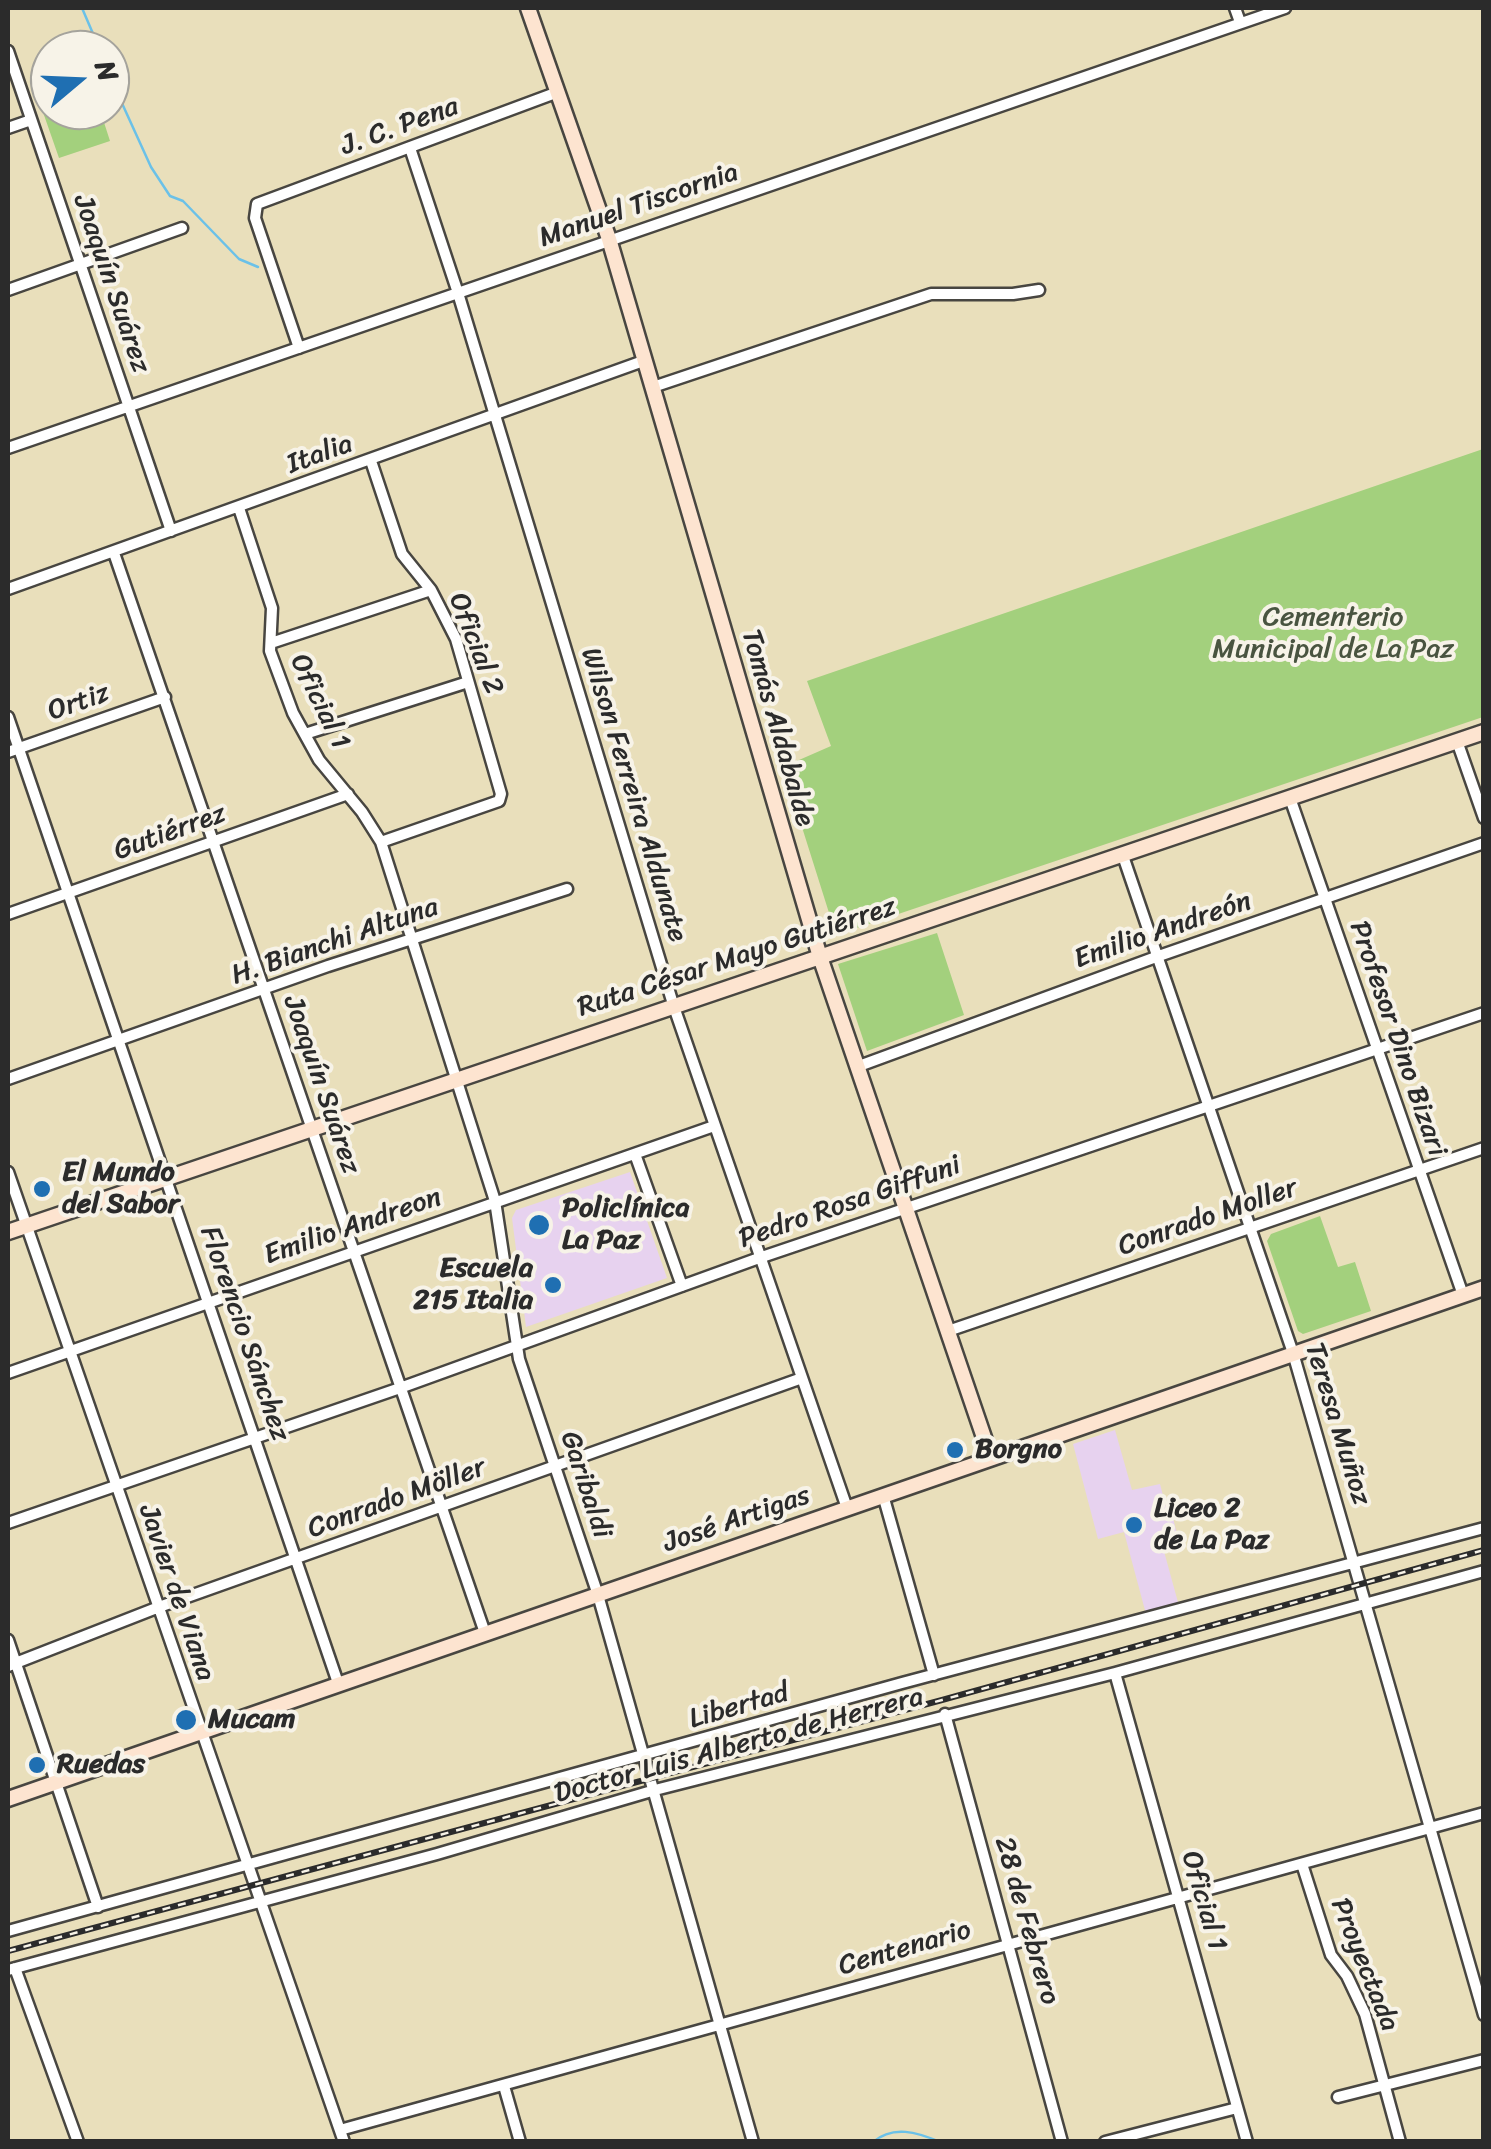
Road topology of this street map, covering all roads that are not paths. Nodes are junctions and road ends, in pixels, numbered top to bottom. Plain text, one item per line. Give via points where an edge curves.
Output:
1 (528, 8) edge
2 (1235, 8) edge
3 (1285, 8) edge
4 (1240, 22) junction
5 (8, 51) edge
6 (558, 92) junction
7 (30, 117) edge
8 (34, 130) edge
9 (410, 148) junction
10 (182, 228) dead end
11 (609, 239) junction
12 (80, 264) junction
13 (8, 290) edge
14 (1039, 290) dead end
15 (458, 293) junction
16 (299, 348) junction
17 (646, 360) junction
18 (653, 387) junction
19 (129, 406) junction
20 (494, 416) junction
21 (8, 448) edge
22 (371, 460) junction
23 (239, 508) junction
24 (170, 531) junction
25 (114, 552) junction
26 (8, 589) edge
27 (431, 590) junction
28 (271, 643) junction
29 (468, 682) junction
30 (165, 697) junction
31 (8, 717) edge
32 (1484, 732) edge
33 (304, 734) junction
34 (1457, 741) junction
35 (13, 750) edge
36 (348, 794) junction
37 (1290, 798) junction
38 (1484, 818) edge
39 (214, 841) junction
40 (381, 842) junction
41 (1484, 844) edge
42 (1122, 853) junction
43 (567, 889) dead end
44 (68, 893) junction
45 (1324, 900) junction
46 (8, 914) edge
47 (410, 940) junction
48 (1156, 956) junction
49 (820, 957) junction
50 (265, 989) junction
51 (673, 1004) junction
52 (1484, 1013) edge
53 (119, 1041) junction
54 (1376, 1050) junction
55 (859, 1066) junction
56 (8, 1079) edge
57 (455, 1079) junction
58 (1207, 1106) junction
59 (714, 1126) junction
60 (312, 1127) junction
61 (1484, 1148) edge
62 (635, 1154) junction
63 (1419, 1170) junction
64 (8, 1172) edge
65 (166, 1177) junction
66 (495, 1201) junction
67 (906, 1208) junction
68 (27, 1226) junction
69 (1251, 1227) junction
70 (8, 1232) edge
71 (354, 1251) junction
72 (759, 1258) junction
73 (682, 1286) junction
74 (1484, 1288) edge
75 (1463, 1295) junction
76 (210, 1302) junction
77 (948, 1331) junction
78 (516, 1347) junction
79 (69, 1351) junction
80 (1294, 1354) junction
81 (8, 1373) edge
82 (802, 1378) junction
83 (400, 1388) junction
84 (256, 1437) junction
85 (991, 1458) junction
86 (556, 1466) junction
87 (116, 1486) junction
88 (884, 1496) junction
89 (442, 1507) junction
90 (847, 1508) junction
91 (8, 1523) edge
92 (1484, 1528) edge
93 (296, 1558) junction
94 (1356, 1564) junction
95 (1484, 1571) edge
96 (598, 1594) junction
97 (1367, 1605) junction
98 (158, 1607) junction
99 (485, 1632) junction
100 (8, 1640) edge
101 (12, 1664) edge
102 (1115, 1673) junction
103 (934, 1675) junction
104 (338, 1683) junction
105 (946, 1714) junction
106 (200, 1732) junction
107 (646, 1757) junction
108 (56, 1782) junction
109 (655, 1790) junction
110 (8, 1799) edge
111 (1484, 1814) edge
112 (1429, 1828) junction
113 (247, 1864) junction
114 (1302, 1864) junction
115 (1179, 1897) junction
116 (259, 1902) junction
117 (98, 1907) junction
118 (8, 1930) edge
119 (1008, 1943) junction
120 (11, 1969) edge
121 (1484, 2015) edge
122 (721, 2027) junction
123 (1484, 2060) edge
124 (1384, 2083) junction
125 (504, 2086) junction
126 (1338, 2097) dead end
127 (1237, 2108) junction
128 (342, 2136) edge
129 (78, 2142) edge
130 (520, 2142) edge
131 (753, 2142) edge
132 (1062, 2142) edge
133 (1105, 2142) edge
134 (1247, 2142) edge
135 (1400, 2142) edge

1 - 6 street, Tomás Aldabalde
2 - 4 street
3 - 4 street, Manuel Tiscornia
4 - 11 street, Manuel Tiscornia
5 - 7 street, Joaquín Suárez
6 - 9 street, J. C. Pena
6 - 11 street, Tomás Aldabalde
8 - 12 street, Joaquín Suárez
9 - 15 street, Wilson Ferreira Aldunate
9 - 16 street, J. C. Pena via 257,204 254,218
10 - 12 street
11 - 15 street, Manuel Tiscornia
11 - 17 street, Tomás Aldabalde
12 - 13 street
12 - 19 street, Joaquín Suárez
14 - 18 street via 930,294
15 - 16 street, Manuel Tiscornia
15 - 20 street, Wilson Ferreira Aldunate
16 - 19 street, Manuel Tiscornia
17 - 18 street, Tomás Aldabalde
17 - 20 street, Italia
18 - 49 street, Tomás Aldabalde
19 - 21 street, Manuel Tiscornia
19 - 24 street, Joaquín Suárez
20 - 22 street, Italia
20 - 51 street, Wilson Ferreira Aldunate
22 - 23 street, Italia
22 - 27 street, Oficial 2 via 402,554
23 - 24 street, Italia
23 - 28 street, Oficial 1 via 272,608
24 - 25 street, Italia
25 - 26 street, Italia
25 - 30 street, Joaquín Suárez
27 - 28 street
27 - 29 street, Oficial 2
28 - 33 street, Oficial 1
29 - 33 street
29 - 40 street, Oficial 2 via 499,802
30 - 35 street, Ortiz
30 - 39 street, Joaquín Suárez
31 - 35 street, Florencio Sánchez
32 - 34 street, Ruta César Mayo Gutiérrez
33 - 36 street, Oficial 1
34 - 37 street, Ruta César Mayo Gutiérrez
34 - 38 street
35 - 44 street, Florencio Sánchez
36 - 39 street, Gutiérrez
36 - 40 street, Oficial 1
37 - 42 street, Ruta César Mayo Gutiérrez
37 - 45 street, Profesor Dino Bizari
39 - 44 street, Gutiérrez
39 - 50 street, Joaquín Suárez
40 - 47 street, Garibaldi
41 - 45 street, Emilio Andreón
42 - 48 street, Teresa Muñoz
42 - 49 street, Ruta César Mayo Gutiérrez
43 - 47 street, H. Bianchi Altuna
44 - 46 street, Gutiérrez
44 - 53 street, Florencio Sánchez
45 - 48 street, Emilio Andreón
45 - 54 street, Profesor Dino Bizari
47 - 50 street, H. Bianchi Altuna
47 - 57 street, Garibaldi
48 - 55 street, Emilio Andreón
48 - 58 street, Teresa Muñoz
49 - 51 street, Ruta César Mayo Gutiérrez
49 - 55 street, Tomás Aldabalde
50 - 53 street, H. Bianchi Altuna
50 - 60 street, Joaquín Suárez
51 - 57 street, Ruta César Mayo Gutiérrez
51 - 59 street, Wilson Ferreira Aldunate
52 - 54 street, Pedro Rosa Giffuni
53 - 56 street, H. Bianchi Altuna
53 - 65 street, Florencio Sánchez
54 - 58 street, Pedro Rosa Giffuni
54 - 63 street, Profesor Dino Bizari
55 - 67 street, Tomás Aldabalde
57 - 60 street, Ruta César Mayo Gutiérrez
57 - 66 street, Garibaldi
58 - 67 street, Pedro Rosa Giffuni
58 - 69 street, Teresa Muñoz
59 - 62 street, Emilio Andreon
59 - 72 street, Wilson Ferreira Aldunate
60 - 65 street, Ruta César Mayo Gutiérrez
60 - 71 street, Joaquín Suárez
61 - 63 street, Conrado Moller
62 - 66 street, Emilio Andreon
62 - 73 street
63 - 69 street, Conrado Moller
63 - 75 street, Profesor Dino Bizari
64 - 68 street, Javier de Viana
65 - 68 street, Ruta César Mayo Gutiérrez
65 - 76 street, Florencio Sánchez
66 - 71 street, Emilio Andreon
66 - 78 street, Garibaldi
67 - 72 street, Pedro Rosa Giffuni
67 - 77 street, Tomás Aldabalde
68 - 70 street, Ruta César Mayo Gutiérrez
68 - 79 street, Javier de Viana
69 - 77 street, Conrado Moller
69 - 80 street, Teresa Muñoz
71 - 76 street, Emilio Andreon
71 - 83 street, Joaquín Suárez
72 - 73 street, Pedro Rosa Giffuni
72 - 82 street, Wilson Ferreira Aldunate
73 - 78 street, Pedro Rosa Giffuni
74 - 75 street, José Artigas
75 - 80 street, José Artigas
76 - 79 street, Emilio Andreon
76 - 84 street, Florencio Sánchez
77 - 85 street, Tomás Aldabalde
78 - 83 street, Pedro Rosa Giffuni
78 - 86 street, Garibaldi
79 - 81 street, Emilio Andreon
79 - 87 street, Javier de Viana
80 - 85 street, José Artigas
80 - 94 street, Teresa Muñoz
82 - 86 street, Conrado Möller
82 - 90 street, Wilson Ferreira Aldunate
83 - 84 street, Pedro Rosa Giffuni
83 - 89 street, Joaquín Suárez
84 - 87 street, Pedro Rosa Giffuni
84 - 93 street, Florencio Sánchez
85 - 88 street, José Artigas
86 - 89 street, Conrado Möller
86 - 96 street, Garibaldi
87 - 91 street, Pedro Rosa Giffuni
87 - 98 street, Javier de Viana
88 - 90 street, José Artigas
88 - 103 street
89 - 93 street, Conrado Möller
89 - 99 street, Joaquín Suárez
90 - 96 street, José Artigas
92 - 94 street, Libertad
93 - 98 street, Conrado Möller
93 - 104 street, Florencio Sánchez
94 - 97 street, Teresa Muñoz
94 - 103 street, Libertad
95 - 97 street, Doctor Luis Alberto de Herrera
96 - 99 street, José Artigas
96 - 107 street, Garibaldi
97 - 102 street, Doctor Luis Alberto de Herrera
97 - 112 street, Teresa Muñoz
98 - 101 street, Conrado Möller
98 - 106 street, Javier de Viana
99 - 104 street, José Artigas
100 - 101 street
101 - 108 street
102 - 105 street, Doctor Luis Alberto de Herrera
102 - 115 street, Oficial 1
103 - 107 street, Libertad
104 - 106 street, José Artigas
105 - 109 street, Doctor Luis Alberto de Herrera
105 - 119 street, 28 de Febrero
106 - 108 street, José Artigas
106 - 113 street, Javier de Viana
107 - 109 street, Garibaldi
107 - 113 street, Libertad
108 - 110 street, José Artigas
108 - 117 street
109 - 116 street, Doctor Luis Alberto de Herrera
109 - 122 street, Garibaldi
111 - 112 street, Centenario
112 - 114 street, Centenario
112 - 121 street, Teresa Muñoz
113 - 116 street, Javier de Viana
113 - 117 street, Libertad
114 - 115 street, Centenario
114 - 124 street, Proyectada via 1331,1956 1365,2014
115 - 119 street, Centenario
115 - 127 street, Oficial 1
116 - 120 street, Doctor Luis Alberto de Herrera
116 - 128 street, Javier de Viana
117 - 118 street, Libertad
119 - 122 street, Centenario
119 - 132 street, 28 de Febrero
120 - 129 street
122 - 125 street, Centenario
122 - 131 street, Garibaldi
123 - 124 street
124 - 126 street
124 - 135 street, Proyectada
125 - 128 street, Centenario
125 - 130 street
127 - 133 street
127 - 134 street, Oficial 1

